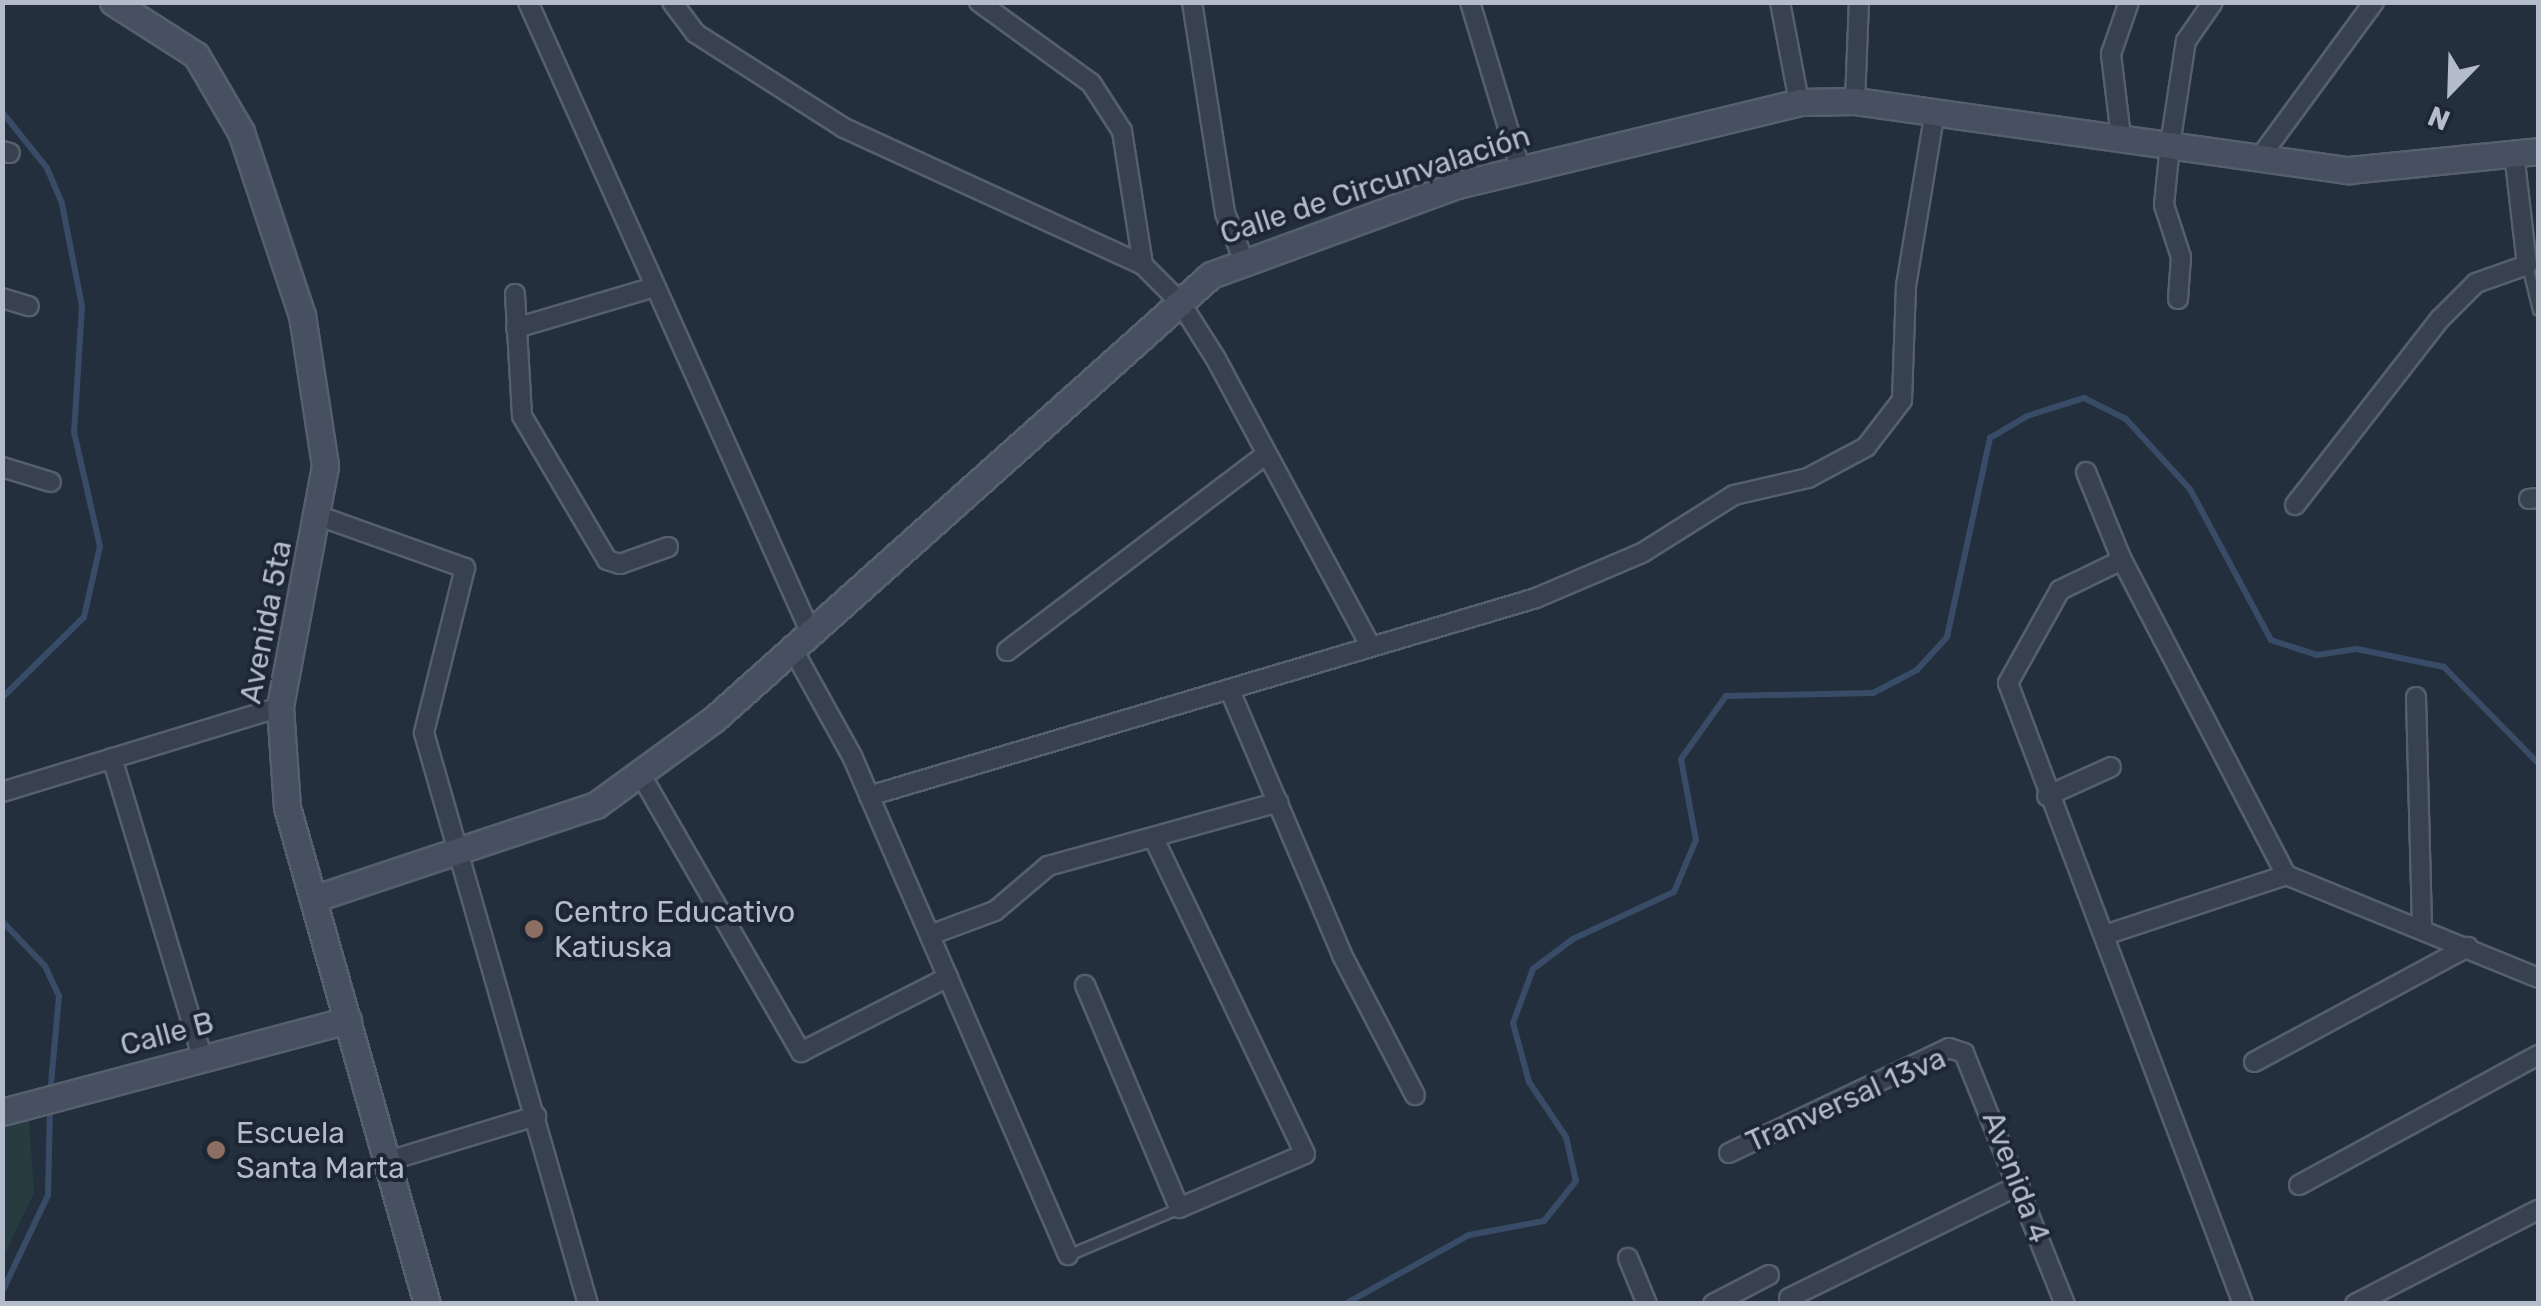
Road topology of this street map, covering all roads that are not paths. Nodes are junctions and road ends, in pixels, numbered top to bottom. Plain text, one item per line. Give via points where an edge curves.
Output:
1 (113, 2) edge
2 (528, 2) edge
3 (672, 2) edge
4 (980, 2) edge
5 (1192, 2) edge
6 (1470, 2) edge
7 (1780, 2) edge
8 (1859, 2) edge
9 (2129, 2) edge
10 (2213, 2) edge
11 (2374, 2) edge
12 (1855, 100) junction
13 (1800, 102) junction
14 (1934, 111) junction
15 (2121, 137) junction
16 (2170, 145) junction
17 (2526, 152) edge
18 (2258, 160) junction
19 (1520, 168) junction
20 (1243, 258) junction
21 (1143, 264) junction
22 (2528, 266) junction
23 (654, 287) junction
24 (515, 294) dead end
25 (2, 298) edge
26 (2178, 299) dead end
27 (1180, 302) junction
28 (29, 306) dead end
29 (2538, 310) edge
30 (516, 328) junction
31 (1267, 454) junction
32 (2, 467) edge
33 (2086, 472) dead end
34 (51, 482) dead end
35 (2295, 506) dead end
36 (319, 516) junction
37 (668, 547) dead end
38 (2122, 560) junction
39 (800, 637) junction
40 (1372, 647) junction
41 (1007, 651) dead end
42 (1230, 693) junction
43 (2416, 697) dead end
44 (280, 707) junction
45 (112, 758) junction
46 (2111, 767) dead end
47 (641, 776) junction
48 (2, 792) edge
49 (870, 796) junction
50 (2047, 796) junction
51 (1278, 802) junction
52 (1154, 838) junction
53 (462, 854) junction
54 (2286, 876) junction
55 (313, 900) junction
56 (2422, 927) junction
57 (930, 934) junction
58 (2108, 934) junction
59 (2468, 947) junction
60 (948, 977) junction
61 (2538, 978) edge
62 (1085, 985) dead end
63 (348, 1020) junction
64 (1964, 1052) joint
65 (2538, 1055) edge
66 (202, 1057) junction
67 (2254, 1062) dead end
68 (1415, 1095) dead end
69 (15, 1108) edge
70 (536, 1116) junction
71 (1729, 1153) dead end
72 (388, 1161) junction
73 (2299, 1185) dead end
74 (2020, 1186) junction
75 (1178, 1208) junction
76 (2538, 1210) edge
77 (1068, 1255) joint
78 (1628, 1258) dead end
79 (1769, 1275) dead end
80 (1789, 1298) dead end
81 (427, 1304) edge
82 (588, 1304) edge
83 (1647, 1304) edge
84 (1712, 1304) edge
85 (2065, 1304) edge
86 (2243, 1304) edge
87 (2355, 1304) edge

1 - 36 street, Avenida 5ta via 196,55 241,132 302,315 325,466
2 - 23 street
3 - 21 street via 695,34 844,128
4 - 21 street via 1092,83 1122,131
5 - 20 street via 1225,213
6 - 19 street
7 - 13 street
8 - 12 street
9 - 15 street via 2111,54
10 - 16 street via 2186,40
11 - 18 street
12 - 13 street, Calle de Circunvalación
12 - 14 street, Calle de Circunvalación
13 - 19 street, Calle de Circunvalación
14 - 15 street, Calle de Circunvalación
14 - 40 street via 1906,286 1902,400 1866,447 1808,478 1734,495 1642,554 1536,598
15 - 16 street, Calle de Circunvalación
16 - 18 street, Calle de Circunvalación
16 - 26 street via 2164,205 2181,257
17 - 18 street, Calle de Circunvalación via 2349,170
17 - 22 street
19 - 20 street, Calle de Circunvalación
20 - 27 street, Calle de Circunvalación
21 - 27 street
22 - 29 lane
22 - 35 street via 2476,283 2440,319
23 - 30 street
23 - 39 street
24 - 30 street
25 - 28 street
27 - 31 street
27 - 39 street, Calle de Circunvalación
30 - 37 street via 522,416 607,560 620,564
31 - 40 street
31 - 41 street
32 - 34 street
33 - 38 street
36 - 44 street, Avenida 5ta
36 - 53 street via 465,568 424,713
38 - 50 street via 2060,590 2011,665 2011,698
38 - 54 street
39 - 47 street, Calle de Circunvalación
39 - 49 street
40 - 42 street
42 - 49 street
42 - 51 street
43 - 56 street
44 - 45 street
44 - 55 street, Avenida 5ta via 287,807
45 - 48 street
45 - 66 street
46 - 50 street
47 - 53 street, Calle de Circunvalación via 542,830
47 - 60 street via 801,1052
49 - 57 street
50 - 58 street
51 - 52 street
51 - 68 street via 1342,955
52 - 57 street via 1048,866 995,911
52 - 75 street via 1305,1154
53 - 55 street, Calle de Circunvalación
53 - 70 street
54 - 56 street
54 - 58 street
55 - 63 street, Avenida 5ta
56 - 59 street
57 - 60 street
58 - 86 street via 2105,948
59 - 61 street
59 - 67 street
60 - 77 street
62 - 75 street
63 - 66 street, Calle B
63 - 72 street, Avenida 5ta
64 - 71 street, Tranversal 13va via 1949,1048
64 - 74 street, Avenida 4
65 - 73 street
66 - 69 street, Calle B
70 - 72 street
70 - 82 street
72 - 81 street, Avenida 5ta
74 - 80 street
74 - 85 street, Avenida 4
75 - 77 lane
76 - 87 street
78 - 83 street
79 - 84 street

